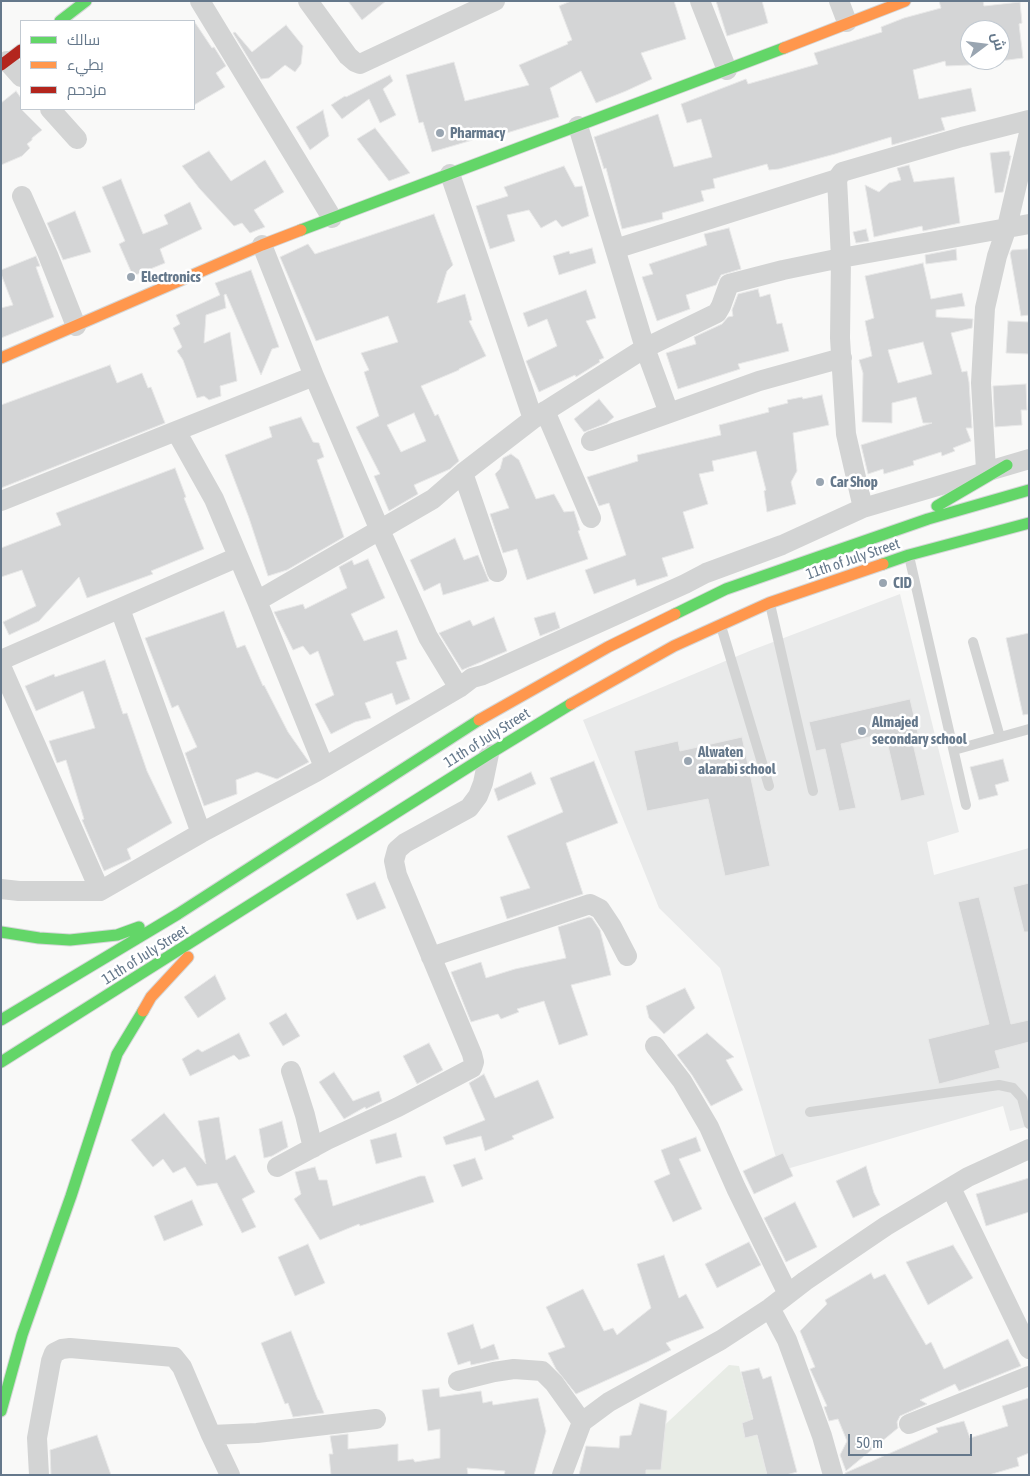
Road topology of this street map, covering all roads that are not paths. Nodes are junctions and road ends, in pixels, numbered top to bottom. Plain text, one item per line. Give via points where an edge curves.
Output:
1 (86, 1) edge
2 (200, 1) edge
3 (308, 1) edge
4 (495, 1) edge
5 (700, 1) edge
6 (839, 1) edge
7 (905, 1) edge
8 (61, 20) edge
9 (847, 22) junction
10 (10, 59) edge
11 (727, 70) junction
12 (20, 74) edge
13 (51, 110) edge
14 (1029, 120) edge
15 (578, 126) junction
16 (1029, 133) edge
17 (77, 139) dead end
18 (450, 174) junction
19 (837, 179) junction
20 (22, 196) dead end
21 (332, 218) junction
22 (1029, 224) edge
23 (1007, 227) junction
24 (262, 245) junction
25 (615, 249) junction
26 (841, 258) junction
27 (76, 326) junction
28 (645, 348) junction
29 (1, 358) edge
30 (842, 358) junction
31 (314, 376) junction
32 (669, 412) junction
33 (539, 415) junction
34 (176, 431) junction
35 (591, 441) dead end
36 (1029, 459) edge
37 (1007, 465) junction
38 (986, 470) junction
39 (463, 473) junction
40 (1029, 490) edge
41 (1, 500) edge
42 (863, 508) junction
43 (591, 518) dead end
44 (1029, 523) edge
45 (379, 528) junction
46 (899, 529) junction
47 (909, 556) junction
48 (238, 557) junction
49 (497, 572) dead end
50 (257, 600) junction
51 (769, 603) junction
52 (120, 609) junction
53 (720, 625) junction
54 (974, 642) dead end
55 (1, 660) edge
56 (1, 666) edge
57 (459, 688) junction
58 (1029, 729) edge
59 (1000, 737) junction
60 (954, 750) junction
61 (489, 754) junction
62 (324, 767) junction
63 (769, 786) dead end
64 (813, 791) dead end
65 (966, 805) dead end
66 (201, 833) junction
67 (1, 889) edge
68 (100, 891) junction
69 (219, 897) junction
70 (178, 914) junction
71 (231, 918) junction
72 (214, 928) junction
73 (1, 932) edge
74 (627, 956) dead end
75 (431, 957) junction
76 (1, 1020) edge
77 (655, 1046) dead end
78 (1, 1062) edge
79 (291, 1070) dead end
80 (810, 1112) dead end
81 (1029, 1124) edge
82 (313, 1148) junction
83 (1029, 1149) edge
84 (277, 1167) dead end
85 (951, 1188) junction
86 (788, 1294) junction
87 (770, 1308) junction
88 (1029, 1350) edge
89 (1029, 1376) edge
90 (458, 1381) dead end
91 (1, 1410) edge
92 (376, 1419) dead end
93 (582, 1422) junction
94 (909, 1424) dead end
95 (210, 1435) junction
96 (39, 1475) edge
97 (230, 1475) edge
98 (562, 1475) edge
99 (832, 1475) edge

1 - 8 main road
2 - 21 street
3 - 4 street via 348,56 360,64
5 - 11 street
6 - 9 street
7 - 9 main road
9 - 11 main road
10 - 12 street
11 - 15 main road
13 - 17 street
14 - 19 street via 842,172
15 - 18 main road
15 - 25 street
16 - 23 street
18 - 21 main road
18 - 33 street
19 - 25 street
19 - 26 street
20 - 27 street
21 - 24 main road
22 - 23 street
23 - 26 street
23 - 38 street via 986,308 981,383
24 - 27 main road
24 - 31 street
25 - 28 street
26 - 28 street via 729,284 717,313
26 - 30 street
27 - 29 main road
28 - 32 street
28 - 33 street
30 - 32 street via 759,381
30 - 42 street via 846,434
31 - 34 street
31 - 45 street
32 - 35 street
33 - 39 street
33 - 43 street
34 - 41 street
34 - 48 street via 214,499
36 - 37 street
37 - 38 street
37 - 46 main road
38 - 42 street
39 - 45 street via 433,499
39 - 49 street
40 - 46 main road, 11th of July Street
42 - 57 street via 782,545 706,573 472,678
44 - 47 main road, 11th of July Street
45 - 50 street
45 - 57 street via 428,637
46 - 69 main road, 11th of July Street via 726,588 608,648 480,720
47 - 51 main road, 11th of July Street
47 - 60 lane
48 - 50 street
48 - 52 street
50 - 62 street
51 - 53 main road, 11th of July Street
51 - 64 lane
52 - 55 street
52 - 66 street
53 - 61 main road, 11th of July Street via 674,646 591,692
53 - 63 lane
54 - 59 lane
56 - 68 street
57 - 62 street
58 - 59 lane
59 - 60 lane
60 - 65 lane
61 - 71 main road, 11th of July Street
61 - 75 street via 483,783 469,808 397,850 394,861 397,875
62 - 66 street
66 - 68 street
67 - 68 street
69 - 70 main road, 11th of July Street
69 - 71 main road
70 - 73 main road via 117,935 70,940
70 - 76 main road, 11th of July Street
71 - 72 main road, 11th of July Street
72 - 78 main road, 11th of July Street
72 - 91 main road via 150,997 117,1054 22,1334
74 - 75 street via 600,909 590,904
75 - 82 street via 472,1054 472,1068
77 - 86 street via 700,1111
79 - 82 street
80 - 81 lane via 999,1084 1013,1088 1022,1098
82 - 84 street
83 - 85 street
85 - 86 street via 886,1226
85 - 88 street
86 - 87 street
87 - 93 street via 721,1340 608,1402
87 - 99 street via 790,1349 822,1436
89 - 94 street
90 - 93 street via 514,1369 542,1371
92 - 95 street via 257,1433
93 - 98 street
95 - 96 street via 182,1367 174,1357 62,1349 54,1352 51,1361 37,1438
95 - 97 street

